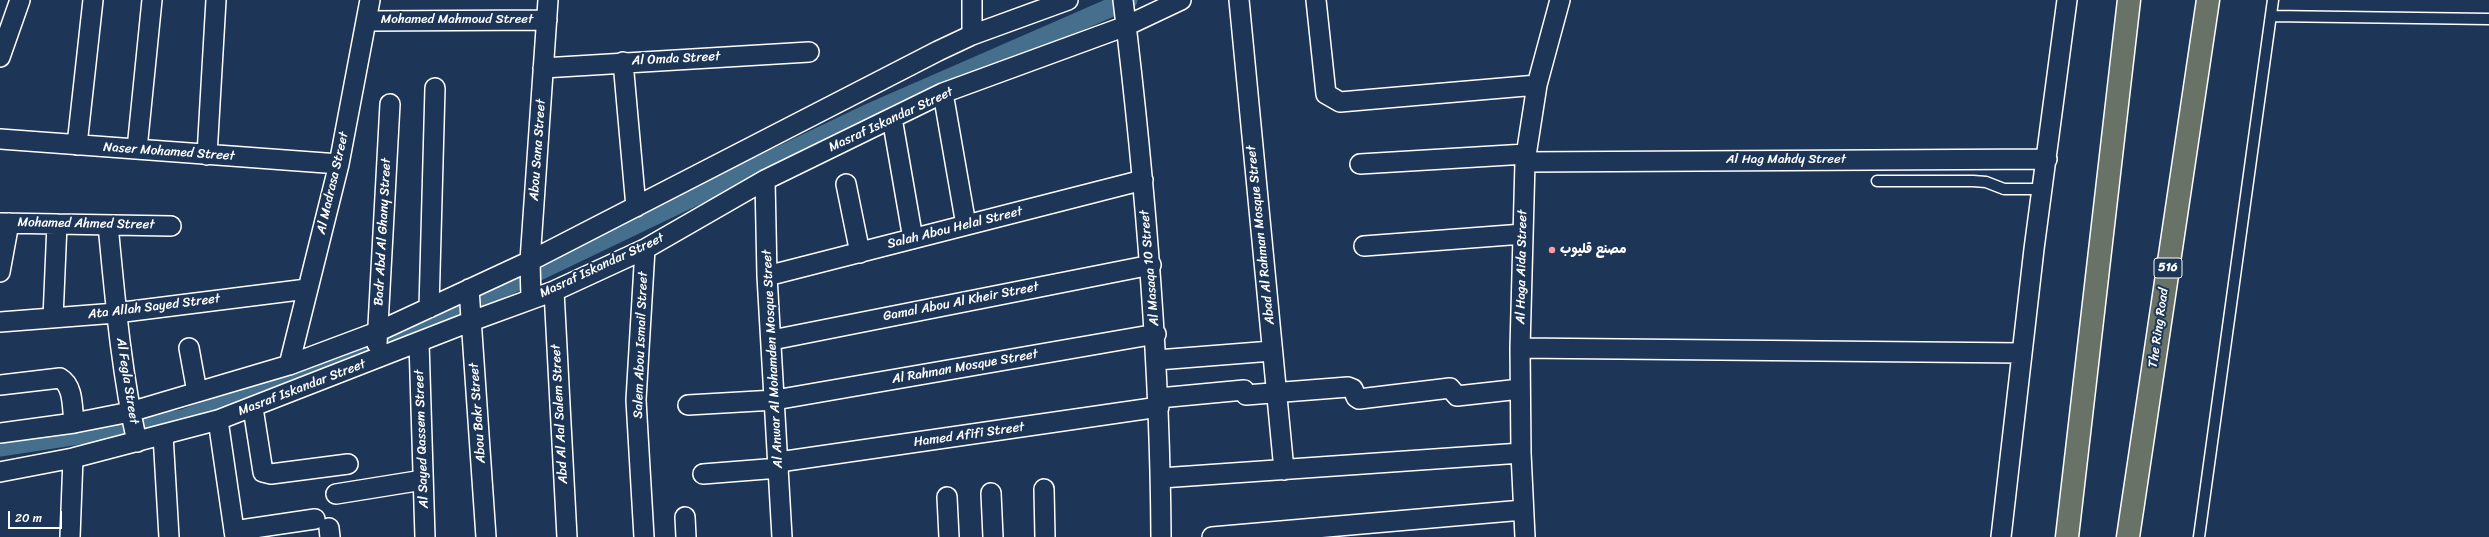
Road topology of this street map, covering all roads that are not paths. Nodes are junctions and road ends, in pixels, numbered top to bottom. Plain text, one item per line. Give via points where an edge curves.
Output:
1 (16, 0) edge
2 (93, 0) edge
3 (152, 0) edge
4 (216, 0) edge
5 (370, 0) edge
6 (548, 0) edge
7 (972, 0) edge
8 (1068, 0) edge
9 (1123, 0) edge
10 (1181, 0) edge
11 (1238, 0) edge
12 (1316, 0) edge
13 (1560, 0) edge
14 (2068, 0) edge
15 (2129, 0) edge
16 (2208, 0) edge
17 (2273, 0) edge
18 (2271, 16) junction
19 (2489, 19) edge
20 (547, 20) junction
21 (368, 21) junction
22 (1126, 26) junction
23 (972, 35) junction
24 (809, 52) dead end
25 (0, 57) edge
26 (623, 62) junction
27 (543, 68) junction
28 (1537, 85) junction
29 (435, 88) dead end
30 (943, 93) junction
31 (390, 104) dead end
32 (892, 118) junction
33 (0, 139) edge
34 (77, 145) junction
35 (137, 149) junction
36 (208, 155) junction
37 (1525, 158) junction
38 (2047, 159) junction
39 (339, 164) junction
40 (1360, 164) dead end
41 (765, 180) junction
42 (1143, 180) junction
43 (1877, 181) dead end
44 (846, 184) dead end
45 (2043, 190) junction
46 (636, 207) junction
47 (4, 223) edge
48 (58, 224) junction
49 (108, 225) junction
50 (966, 225) junction
51 (171, 226) dead end
52 (1523, 234) junction
53 (913, 239) junction
54 (1364, 246) dead end
55 (645, 248) junction
56 (860, 252) junction
57 (530, 261) junction
58 (1151, 265) junction
59 (0, 272) edge
60 (767, 276) junction
61 (307, 288) junction
62 (469, 289) junction
63 (554, 291) junction
64 (531, 299) junction
65 (429, 308) junction
66 (116, 312) junction
67 (53, 318) junction
68 (472, 320) junction
69 (0, 322) edge
70 (377, 332) junction
71 (1156, 334) junction
72 (772, 340) junction
73 (419, 342) junction
74 (189, 348) dead end
75 (1520, 348) junction
76 (1272, 351) junction
77 (2021, 353) junction
78 (377, 359) junction
79 (1157, 360) junction
80 (288, 365) junction
81 (0, 385) edge
82 (1520, 389) junction
83 (197, 392) junction
84 (1277, 392) junction
85 (775, 400) junction
86 (1159, 402) junction
87 (688, 405) dead end
88 (253, 408) junction
89 (130, 412) junction
90 (218, 420) junction
91 (74, 423) junction
92 (0, 432) edge
93 (163, 435) junction
94 (137, 442) junction
95 (1521, 453) junction
96 (73, 458) junction
97 (348, 464) dead end
98 (779, 465) junction
99 (1284, 470) junction
100 (0, 472) edge
101 (703, 474) dead end
102 (1161, 478) junction
103 (423, 480) junction
104 (1044, 489) dead end
105 (991, 493) dead end
106 (336, 494) dead end
107 (947, 497) dead end
108 (1523, 510) junction
109 (685, 516) dead end
110 (325, 528) edge
111 (234, 534) edge
112 (70, 537) edge
113 (169, 537) edge
114 (425, 537) edge
115 (486, 537) edge
116 (567, 537) edge
117 (644, 537) edge
118 (686, 537) edge
119 (782, 537) edge
120 (949, 537) edge
121 (993, 537) edge
122 (1045, 537) edge
123 (1161, 537) edge
124 (1212, 537) edge
125 (1525, 537) edge
126 (2001, 537) edge
127 (2067, 537) edge
128 (2128, 537) edge
129 (2199, 537) edge

1 - 25 street
2 - 34 street
3 - 35 street
4 - 36 street
5 - 21 street, Al Madrasa Street
6 - 20 street, Abou Sana Street
7 - 23 street
8 - 23 street, Masraf Iskandar Street
9 - 22 street, Al Masaqa 10 Street
10 - 22 street, Masraf Iskandar Street
11 - 76 street, Abad Al Rahman Mosque Street
12 - 28 street via 1326,94 1340,102
13 - 28 street, Al Haga Aida Street
14 - 38 street
15 - 127 highway
16 - 128 highway, The Ring Road / 516
17 - 18 lane
18 - 19 lane
18 - 129 lane
20 - 21 street, Mohamed Mahmoud Street
20 - 27 street, Abou Sana Street
21 - 39 street, Al Madrasa Street
22 - 30 street, Masraf Iskandar Street
22 - 42 street, Al Masaqa 10 Street
23 - 46 street, Masraf Iskandar Street
24 - 26 street, Al Omda Street
26 - 27 street, Al Omda Street
26 - 46 street
27 - 57 street, Abou Sana Street
28 - 37 street, Al Haga Aida Street
29 - 65 street
30 - 32 street, Masraf Iskandar Street
30 - 50 street
31 - 70 street, Badr Abd Al Ghany Street
32 - 41 street, Masraf Iskandar Street
32 - 53 street
33 - 34 street, Naser Mohamed Street
34 - 35 street, Naser Mohamed Street
35 - 36 street, Naser Mohamed Street
36 - 39 street, Naser Mohamed Street
37 - 38 street, Al Hag Mahdy Street
37 - 40 street, Al Hag Mahdy Street
37 - 52 street, Al Haga Aida Street
38 - 45 street
39 - 61 street, Al Madrasa Street
41 - 55 street, Masraf Iskandar Street
41 - 60 street, Al Anwar Al Mohamden Mosque Street
42 - 50 street, Salah Abou Helal Street
42 - 58 street, Al Masaqa 10 Street
43 - 45 lane via 1973,181 1986,182 2004,189
44 - 56 street
45 - 77 street
46 - 57 street, Masraf Iskandar Street
47 - 48 street, Mohamed Ahmed Street
47 - 59 street
48 - 49 street, Mohamed Ahmed Street
48 - 67 street
49 - 51 street, Mohamed Ahmed Street
49 - 66 street, Al Fegla Street
50 - 53 street, Salah Abou Helal Street
52 - 54 street
52 - 75 street, Al Haga Aida Street
53 - 56 street, Salah Abou Helal Street
55 - 63 street, Masraf Iskandar Street
55 - 117 street, Salem Abou Ismail Street via 636,400
56 - 60 street, Salah Abou Helal Street
57 - 62 street, Masraf Iskandar Street
57 - 64 street, Abou Sana Street
58 - 71 street, Al Masaqa 10 Street
58 - 72 street, Gamal Abou Al Kheir Street
60 - 72 street, Al Anwar Al Mohamden Mosque Street
61 - 66 street, Ata Allah Sayed Street
61 - 80 street, Al Madrasa Street
62 - 65 street, Masraf Iskandar Street
62 - 68 street, Abou Bakr Street
63 - 64 street, Masraf Iskandar Street
63 - 116 street, Abd Al Aal Salem Street
64 - 68 street, Masraf Iskandar Street
65 - 70 street, Masraf Iskandar Street
66 - 67 street, Ata Allah Sayed Street
66 - 89 street, Al Fegla Street
67 - 69 street, Ata Allah Sayed Street
68 - 73 street, Masraf Iskandar Street
68 - 115 street, Abou Bakr Street
70 - 78 street, Badr Abd Al Ghany Street
70 - 80 street, Masraf Iskandar Street
71 - 79 street, Al Masaqa 10 Street
71 - 85 street, Al Rahman Mosque Street
72 - 85 street, Al Anwar Al Mohamden Mosque Street
73 - 78 street, Masraf Iskandar Street
73 - 103 street, Al Sayed Qassem Street
74 - 83 street
75 - 77 street
75 - 82 street, Al Haga Aida Street
76 - 79 street
76 - 84 street, Abad Al Rahman Mosque Street
77 - 126 street
78 - 88 street, Masraf Iskandar Street
79 - 86 street, Al Masaqa 10 Street
80 - 83 street, Masraf Iskandar Street
81 - 91 street via 60,378 70,388
82 - 84 street via 1457,396 1450,388 1359,399 1351,387
82 - 95 street, Al Haga Aida Street
83 - 89 street, Masraf Iskandar Street
84 - 86 street, Hamed Afifi Street via 1246,395 1244,390
84 - 99 street, Abad Al Rahman Mosque Street
85 - 87 street, Al Rahman Mosque Street
85 - 98 street, Al Anwar Al Mohamden Mosque Street
86 - 98 street, Hamed Afifi Street
86 - 102 street, Al Masaqa 10 Street
88 - 90 street, Masraf Iskandar Street
88 - 97 street via 262,469 266,474
89 - 91 street, Masraf Iskandar Street
89 - 94 street, Al Fegla Street
90 - 93 street, Masraf Iskandar Street
90 - 111 street
91 - 92 street, Masraf Iskandar Street
93 - 94 street, Masraf Iskandar Street
93 - 113 street
94 - 96 street, Masraf Iskandar Street
95 - 99 street
95 - 108 street, Al Haga Aida Street
96 - 100 street, Masraf Iskandar Street
96 - 112 street
98 - 101 street, Hamed Afifi Street
98 - 119 street, Al Anwar Al Mohamden Mosque Street
99 - 102 street
102 - 123 street, Al Masaqa 10 Street
103 - 106 street
103 - 114 street, Al Sayed Qassem Street
104 - 122 street
105 - 121 street
107 - 120 street
108 - 124 street
108 - 125 street, Al Haga Aida Street
109 - 118 street
110 - 111 street

